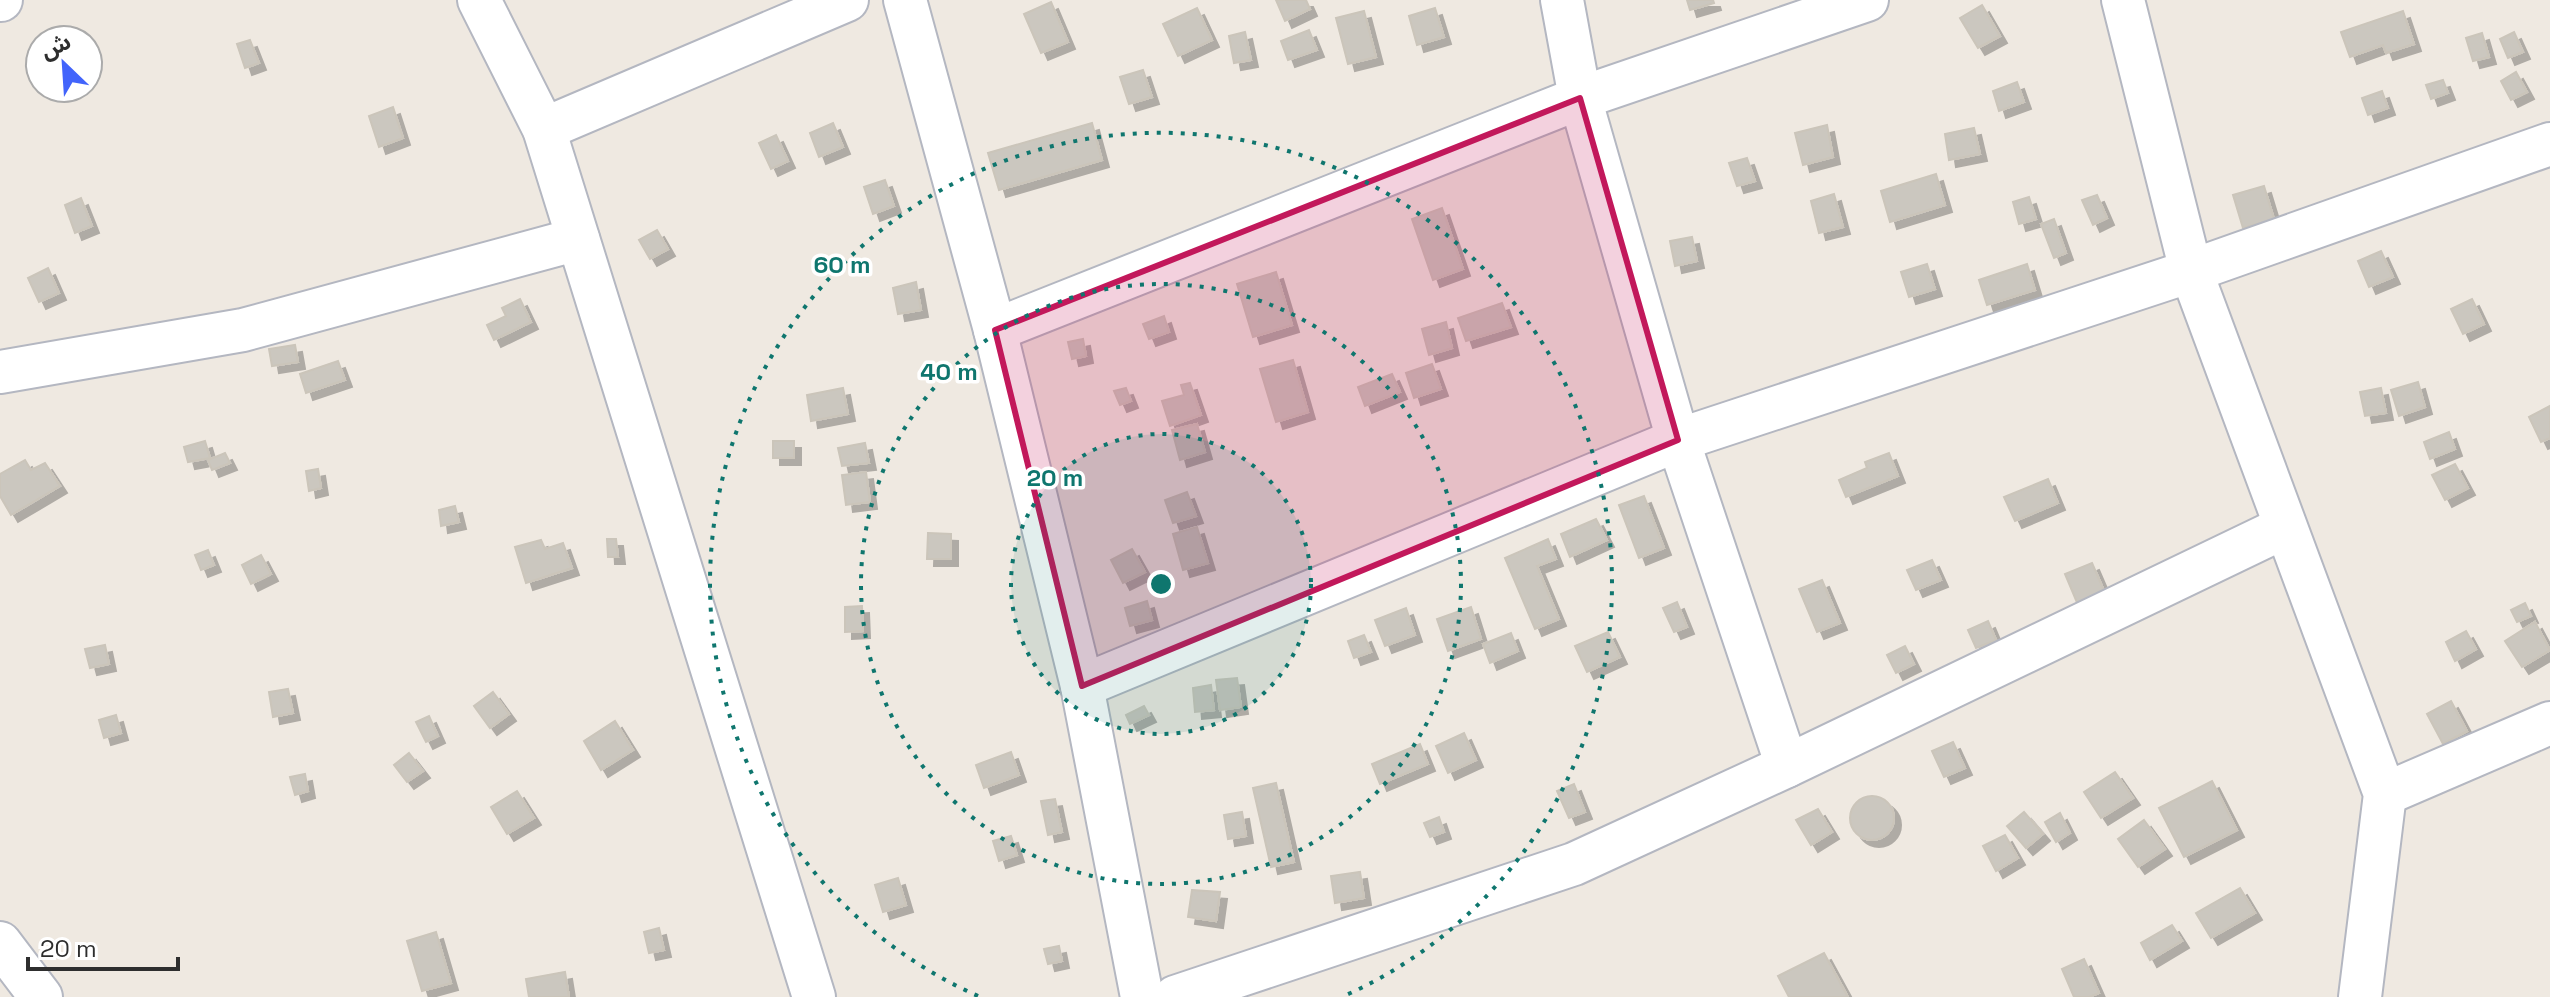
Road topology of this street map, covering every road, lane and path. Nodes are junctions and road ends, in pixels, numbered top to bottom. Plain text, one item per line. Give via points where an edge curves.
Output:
1 (479, 0) edge
2 (847, 0) edge
3 (905, 0) edge
4 (1562, 0) edge
5 (1867, 0) edge
6 (2123, 0) edge
7 (1580, 98) junction
8 (544, 129) junction
9 (2550, 144) edge
10 (578, 239) junction
11 (2191, 271) junction
12 (995, 330) junction
13 (0, 372) edge
14 (1678, 440) junction
15 (2285, 527) junction
16 (1082, 686) junction
17 (2550, 723) edge
18 (1787, 766) junction
19 (2385, 794) junction
20 (0, 943) edge
21 (41, 997) edge
22 (814, 997) edge
23 (1142, 997) edge
24 (1175, 997) edge
25 (2360, 997) edge

1 - 8 street
2 - 8 street
3 - 12 street
4 - 7 street
5 - 7 street
6 - 11 street
7 - 12 street
7 - 14 street
8 - 10 street
9 - 11 street
10 - 13 street via 243,330
10 - 22 street
11 - 14 street
11 - 15 street
12 - 16 street
14 - 16 street
14 - 18 street
15 - 18 street
15 - 19 street
16 - 23 street
17 - 19 street
18 - 24 street via 1574,864
19 - 25 street
20 - 21 street

